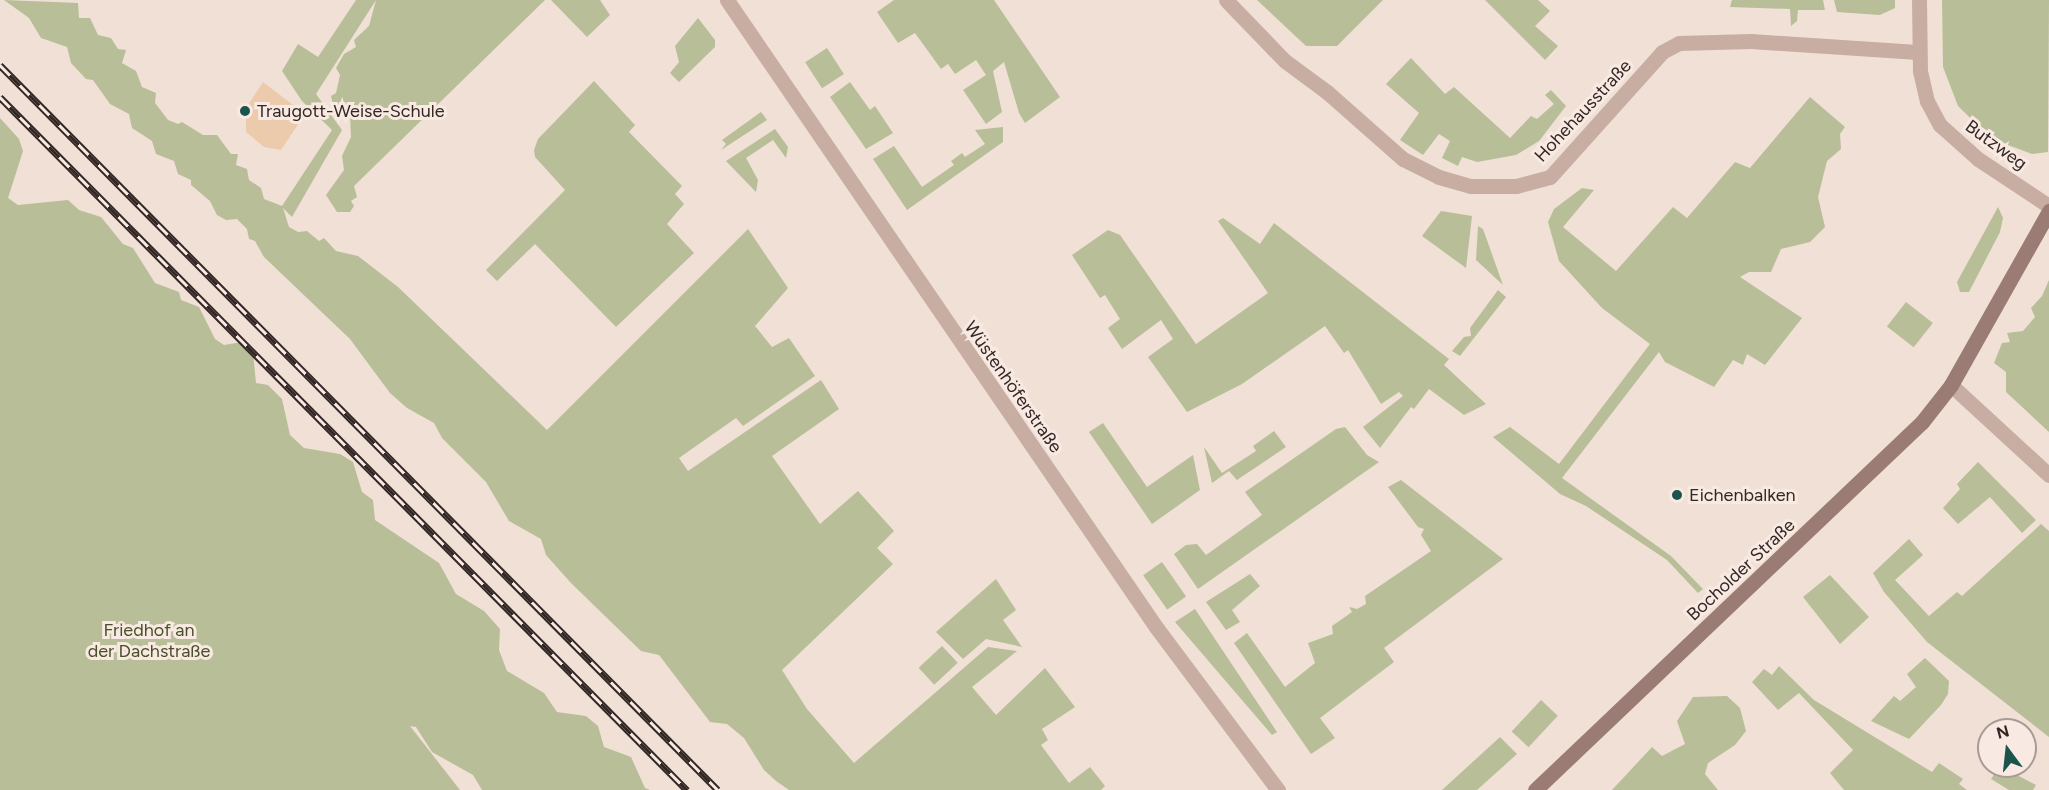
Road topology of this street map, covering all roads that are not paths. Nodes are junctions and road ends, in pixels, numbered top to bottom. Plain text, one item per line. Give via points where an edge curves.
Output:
1 (727, 0) edge
2 (1226, 0) edge
3 (1919, 0) edge
4 (1918, 52) junction
5 (2049, 206) edge
6 (2049, 211) edge
7 (1951, 385) junction
8 (2049, 475) edge
9 (1278, 790) edge
10 (1535, 790) edge

1 - 9 street, Wüstenhöferstraße via 1156,627
2 - 4 street, Hohehausstraße via 1285,61 1403,159 1439,177 1471,186 1516,186 1550,177 1662,52 1679,43 1751,41
3 - 4 street, Butzweg
4 - 5 street, Butzweg via 1927,101 1945,132
6 - 7 main road, Bocholder Straße
7 - 8 street
7 - 10 main road, Bocholder Straße via 1922,422 1845,499

